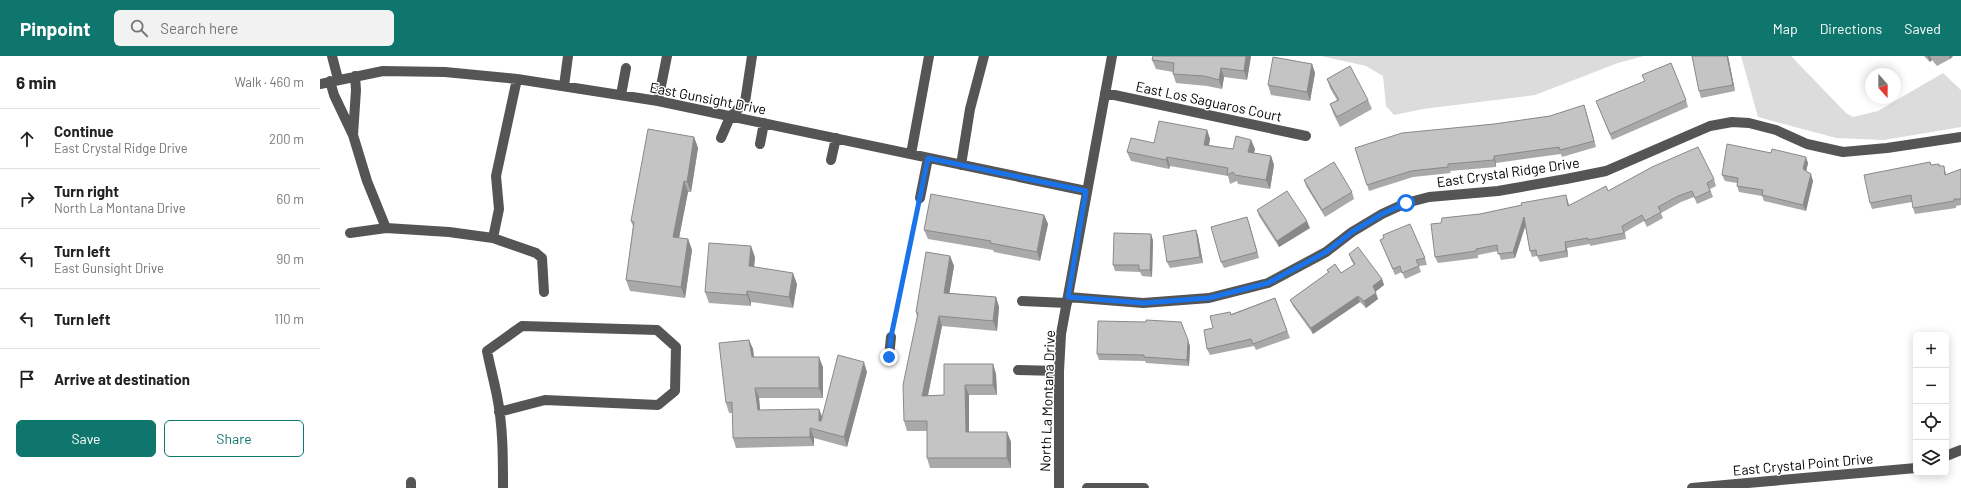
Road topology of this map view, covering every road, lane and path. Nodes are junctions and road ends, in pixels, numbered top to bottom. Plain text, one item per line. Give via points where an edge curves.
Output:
1 (332, 56) edge
2 (568, 56) edge
3 (667, 56) edge
4 (752, 56) edge
5 (929, 56) edge
6 (984, 56) edge
7 (1112, 56) edge
8 (626, 68) dead end
9 (355, 76) junction
10 (517, 79) junction
11 (334, 80) junction
12 (320, 84) edge
13 (564, 86) junction
14 (1105, 93) junction
15 (620, 95) junction
16 (658, 101) junction
17 (730, 117) junction
18 (764, 123) junction
19 (353, 135) junction
20 (1306, 136) dead end
21 (1961, 137) edge
22 (722, 138) dead end
23 (836, 138) junction
24 (760, 144) dead end
25 (911, 154) junction
26 (928, 158) junction
27 (831, 160) dead end
28 (961, 165) junction
29 (1086, 191) junction
30 (920, 198) joint
31 (386, 228) junction
32 (350, 233) dead end
33 (493, 238) junction
34 (544, 292) dead end
35 (1067, 300) junction
36 (1022, 302) dead end
37 (891, 337) joint
38 (889, 357) dead end
39 (1018, 370) dead end
40 (1059, 371) junction
41 (499, 412) junction
42 (1961, 450) edge
43 (1949, 455) edge
44 (1913, 468) edge
45 (504, 488) edge
46 (1059, 488) edge
47 (1087, 488) edge
48 (1144, 488) edge
49 (1692, 488) edge

1 - 11 street
2 - 13 street
3 - 16 street
4 - 17 street via 745,102
5 - 25 street
6 - 28 street via 970,109
7 - 14 street, North La Montana Drive
8 - 15 street
9 - 10 street, East Gunsight Drive via 383,71 412,71
9 - 11 street, East Gunsight Drive
9 - 19 street
10 - 13 street, East Gunsight Drive
10 - 33 street via 496,176 499,209
11 - 12 street, East Gunsight Drive
11 - 19 street via 334,95
13 - 15 street, East Gunsight Drive
14 - 20 street, East Los Saguaros Court
14 - 29 street, North La Montana Drive
15 - 16 street, East Gunsight Drive
16 - 17 street, East Gunsight Drive
17 - 18 street, East Gunsight Drive
17 - 22 street
18 - 23 street, East Gunsight Drive
18 - 24 street
19 - 31 street via 367,181
21 - 35 street, East Crystal Ridge Drive via 1843,152 1807,144 1776,130 1749,123 1732,122 1710,126 1606,171 1406,203 1382,214 1326,252 1268,283 1209,298 1143,303
23 - 25 street, East Gunsight Drive
23 - 27 street
25 - 26 street, East Gunsight Drive
26 - 28 street, East Gunsight Drive
26 - 30 street
28 - 29 street, East Gunsight Drive
29 - 35 street, North La Montana Drive
30 - 37 path
31 - 32 street
31 - 33 street
33 - 34 street via 536,253 542,258
35 - 36 street, East Crystal Ridge Drive
35 - 40 street, North La Montana Drive via 1061,334
37 - 38 street
39 - 40 street
40 - 46 street, North La Montana Drive
41 - 41 street via 487,351 522,326 657,330 676,347 675,391 658,405 545,400
41 - 45 street
42 - 43 street
44 - 49 street, East Crystal Point Drive
47 - 48 street

